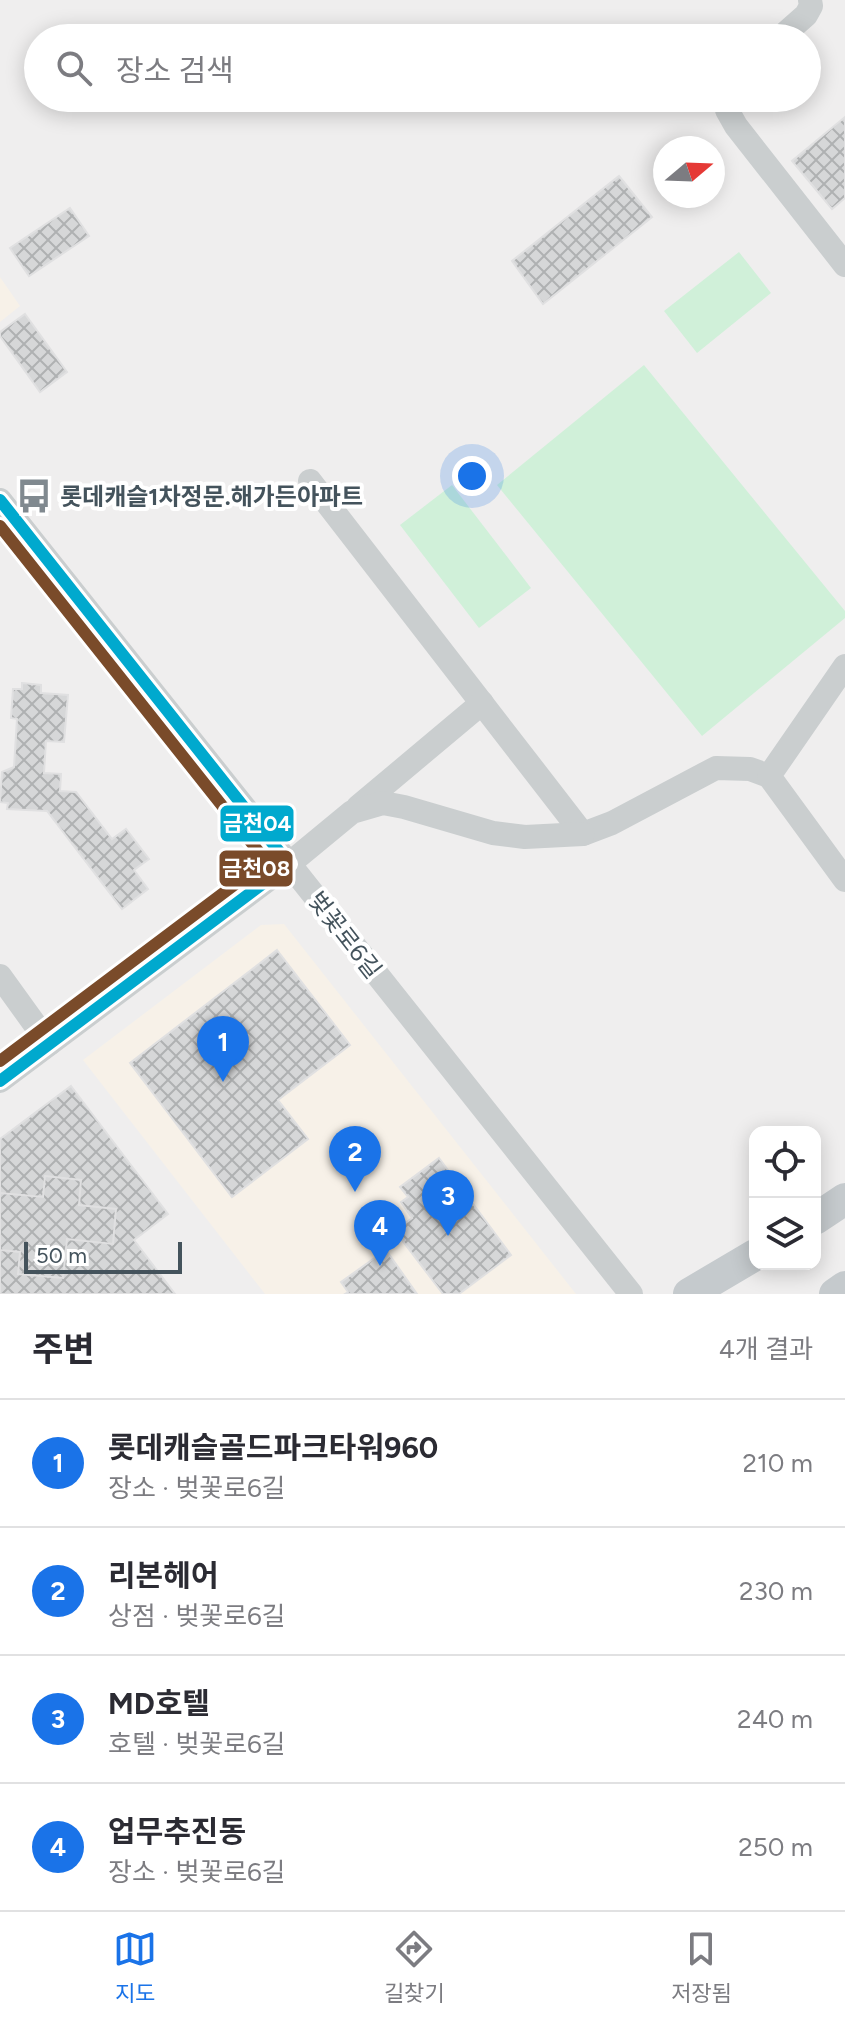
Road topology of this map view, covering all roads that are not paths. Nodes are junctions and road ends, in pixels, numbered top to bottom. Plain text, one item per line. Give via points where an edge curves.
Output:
1 (810, 0) edge
2 (796, 24) edge
3 (728, 112) edge
4 (845, 265) edge
5 (310, 481) dead end
6 (0, 500) edge
7 (845, 666) edge
8 (482, 703) junction
9 (769, 776) junction
10 (352, 812) junction
11 (583, 834) junction
12 (289, 864) junction
13 (845, 880) edge
14 (0, 976) edge
15 (49, 1044) junction
16 (0, 1081) edge
17 (845, 1199) edge
18 (821, 1215) edge
19 (749, 1259) edge
20 (845, 1287) edge
21 (631, 1294) edge
22 (689, 1294) edge
23 (835, 1294) edge

1 - 2 street via 806,15
3 - 4 street
5 - 8 street
6 - 12 street, 벚꽃로6길
7 - 9 street
8 - 10 street
8 - 11 street
9 - 11 street via 750,769 716,768
9 - 13 street
10 - 11 street via 383,803 493,833
10 - 12 street
12 - 15 street
12 - 21 street, 벚꽃로6길
14 - 15 street
15 - 16 street
17 - 18 main road
19 - 22 main road
20 - 23 main road

